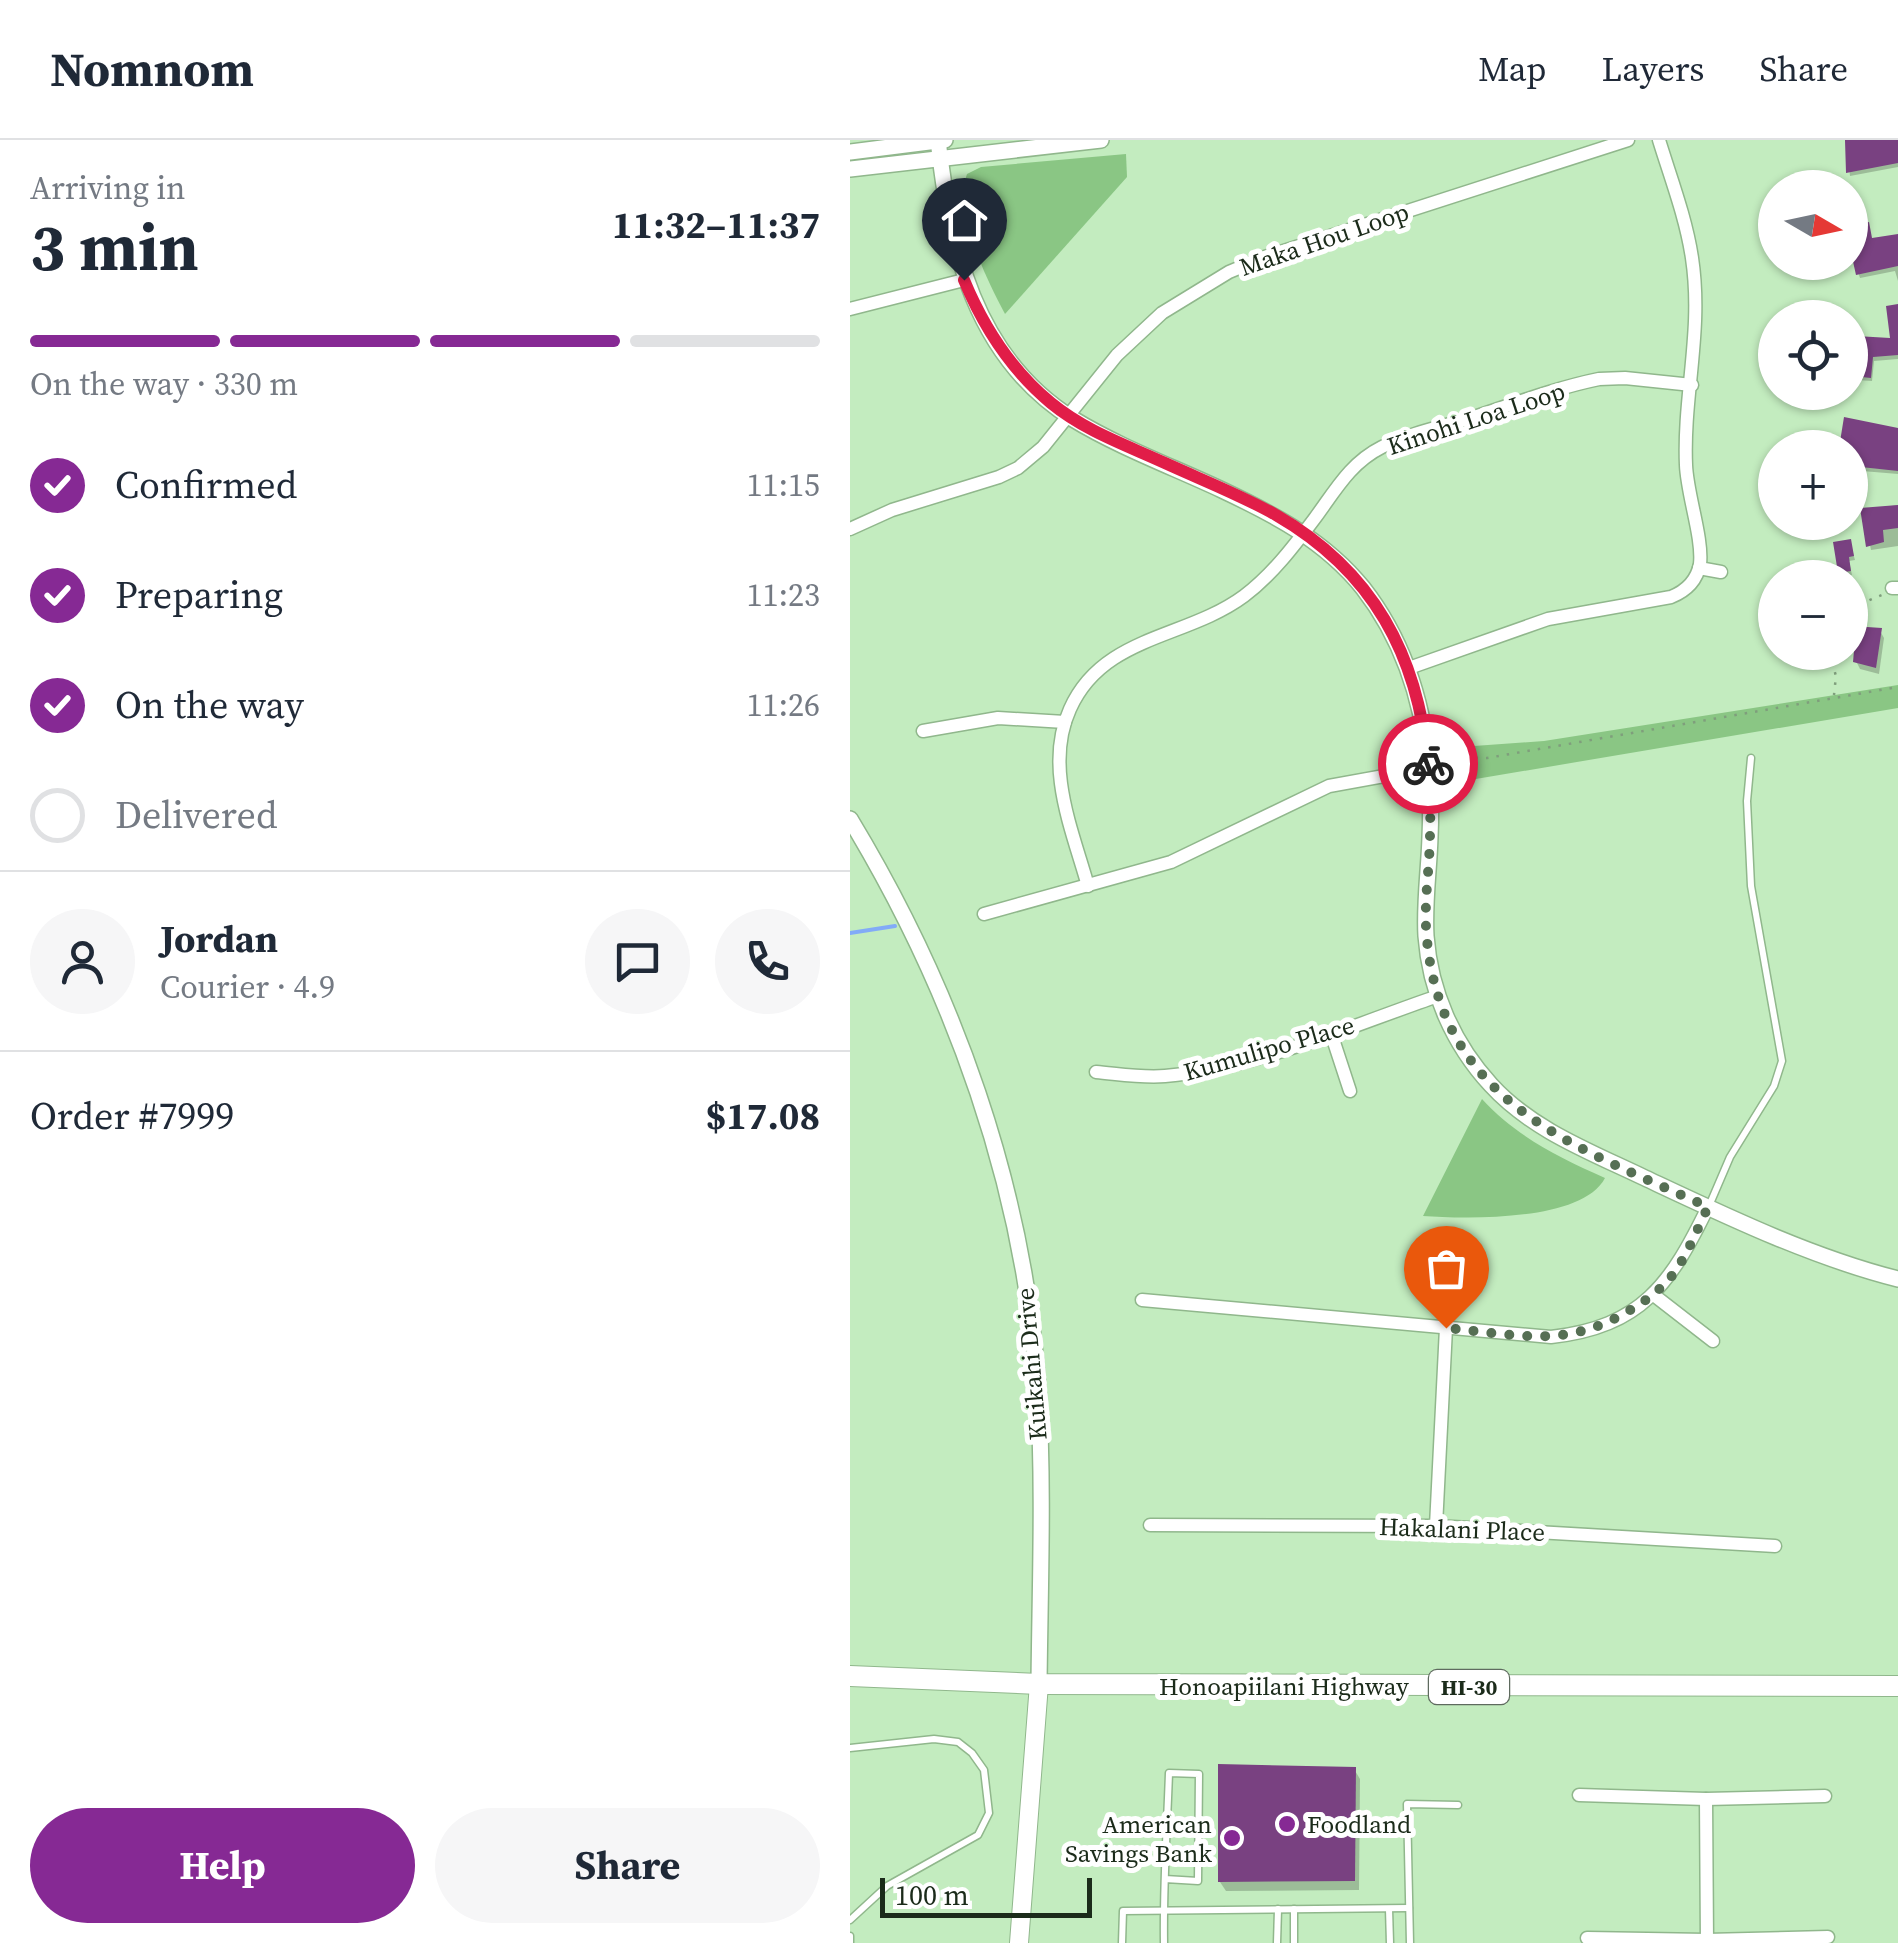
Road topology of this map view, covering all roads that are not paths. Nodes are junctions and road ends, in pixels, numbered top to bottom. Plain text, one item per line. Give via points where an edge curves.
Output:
1 (1100, 140) edge
2 (1628, 140) edge
3 (1659, 140) edge
4 (940, 144) edge
5 (850, 152) edge
6 (850, 169) edge
7 (964, 280) junction
8 (850, 309) edge
9 (1692, 385) junction
10 (1067, 415) junction
11 (850, 528) edge
12 (1304, 534) junction
13 (1699, 568) junction
14 (1721, 572) dead end
15 (1409, 668) junction
16 (1065, 722) junction
17 (923, 731) dead end
18 (1751, 758) dead end
19 (1428, 762) junction
20 (850, 818) edge
21 (1088, 886) junction
22 (984, 914) dead end
23 (1438, 996) junction
24 (1331, 1033) junction
25 (1096, 1072) dead end
26 (1350, 1090) dead end
27 (1708, 1207) junction
28 (1898, 1279) edge
29 (1655, 1296) junction
30 (1142, 1300) dead end
31 (1446, 1328) junction
32 (1713, 1341) dead end
33 (1150, 1525) dead end
34 (1436, 1526) junction
35 (1774, 1546) dead end
36 (850, 1676) edge
37 (1040, 1684) junction
38 (1898, 1686) edge
39 (850, 1748) edge
40 (1578, 1795) dead end
41 (1825, 1796) dead end
42 (1706, 1799) junction
43 (1458, 1805) dead end
44 (1164, 1878) junction
45 (1294, 1908) junction
46 (1389, 1908) junction
47 (1409, 1908) junction
48 (1278, 1909) junction
49 (1163, 1910) junction
50 (850, 1920) edge
51 (1828, 1937) dead end
52 (1588, 1938) dead end
53 (1707, 1942) edge
54 (1019, 1943) edge
55 (1122, 1943) edge
56 (1164, 1943) edge
57 (1277, 1943) edge
58 (1294, 1943) edge
59 (1390, 1943) edge
60 (1410, 1943) edge

1 - 4 street
2 - 10 street, Maka Hou Loop via 1229,272 1132,338
3 - 9 street via 1692,257
4 - 5 street
4 - 6 street
4 - 7 street
7 - 8 street
7 - 10 street via 1008,360
9 - 12 street, Kinohi Loa Loop via 1599,379 1395,442 1350,470
9 - 13 street via 1686,463
10 - 11 street, Maka Hou Loop via 1035,455 1009,473
10 - 12 street
12 - 15 street via 1361,586
12 - 16 street, Kinohi Loa Loop via 1242,598 1106,662 1085,683
13 - 14 street
13 - 15 street via 1671,596 1548,618
15 - 19 street
16 - 17 street via 998,718
16 - 21 street, Kinohi Loa Loop via 1060,780
18 - 27 lane via 1751,886 1782,1061
19 - 21 street via 1328,786 1171,862
19 - 23 street via 1426,936
20 - 37 street, Kuikahi Drive via 891,886 947,1005 990,1129 1021,1257 1038,1387
21 - 22 street
23 - 24 street, Kumulipo Place
23 - 27 street via 1466,1054 1512,1106 1559,1137
24 - 25 street, Kumulipo Place via 1184,1073
24 - 26 street
27 - 28 street
27 - 29 street
29 - 31 street via 1580,1334 1551,1338
29 - 32 street
30 - 31 street
31 - 34 street
33 - 34 street, Hakalani Place
34 - 35 street, Hakalani Place
36 - 37 main road, Honoapiilani Highway / HI-30
37 - 38 main road, Honoapiilani Highway / HI-30
37 - 54 main road, Kuikahi Drive
39 - 50 lane via 958,1742 984,1770 989,1813 978,1835 887,1886
40 - 42 street
41 - 42 street
42 - 53 street
43 - 47 lane via 1406,1804
44 - 44 lane via 1169,1773 1199,1774 1198,1881
44 - 49 lane
45 - 46 lane
45 - 48 lane
45 - 58 lane
46 - 47 lane
46 - 59 lane
47 - 60 lane
48 - 49 lane
48 - 57 lane
49 - 55 lane via 1123,1910
49 - 56 lane
51 - 53 street
52 - 53 street

